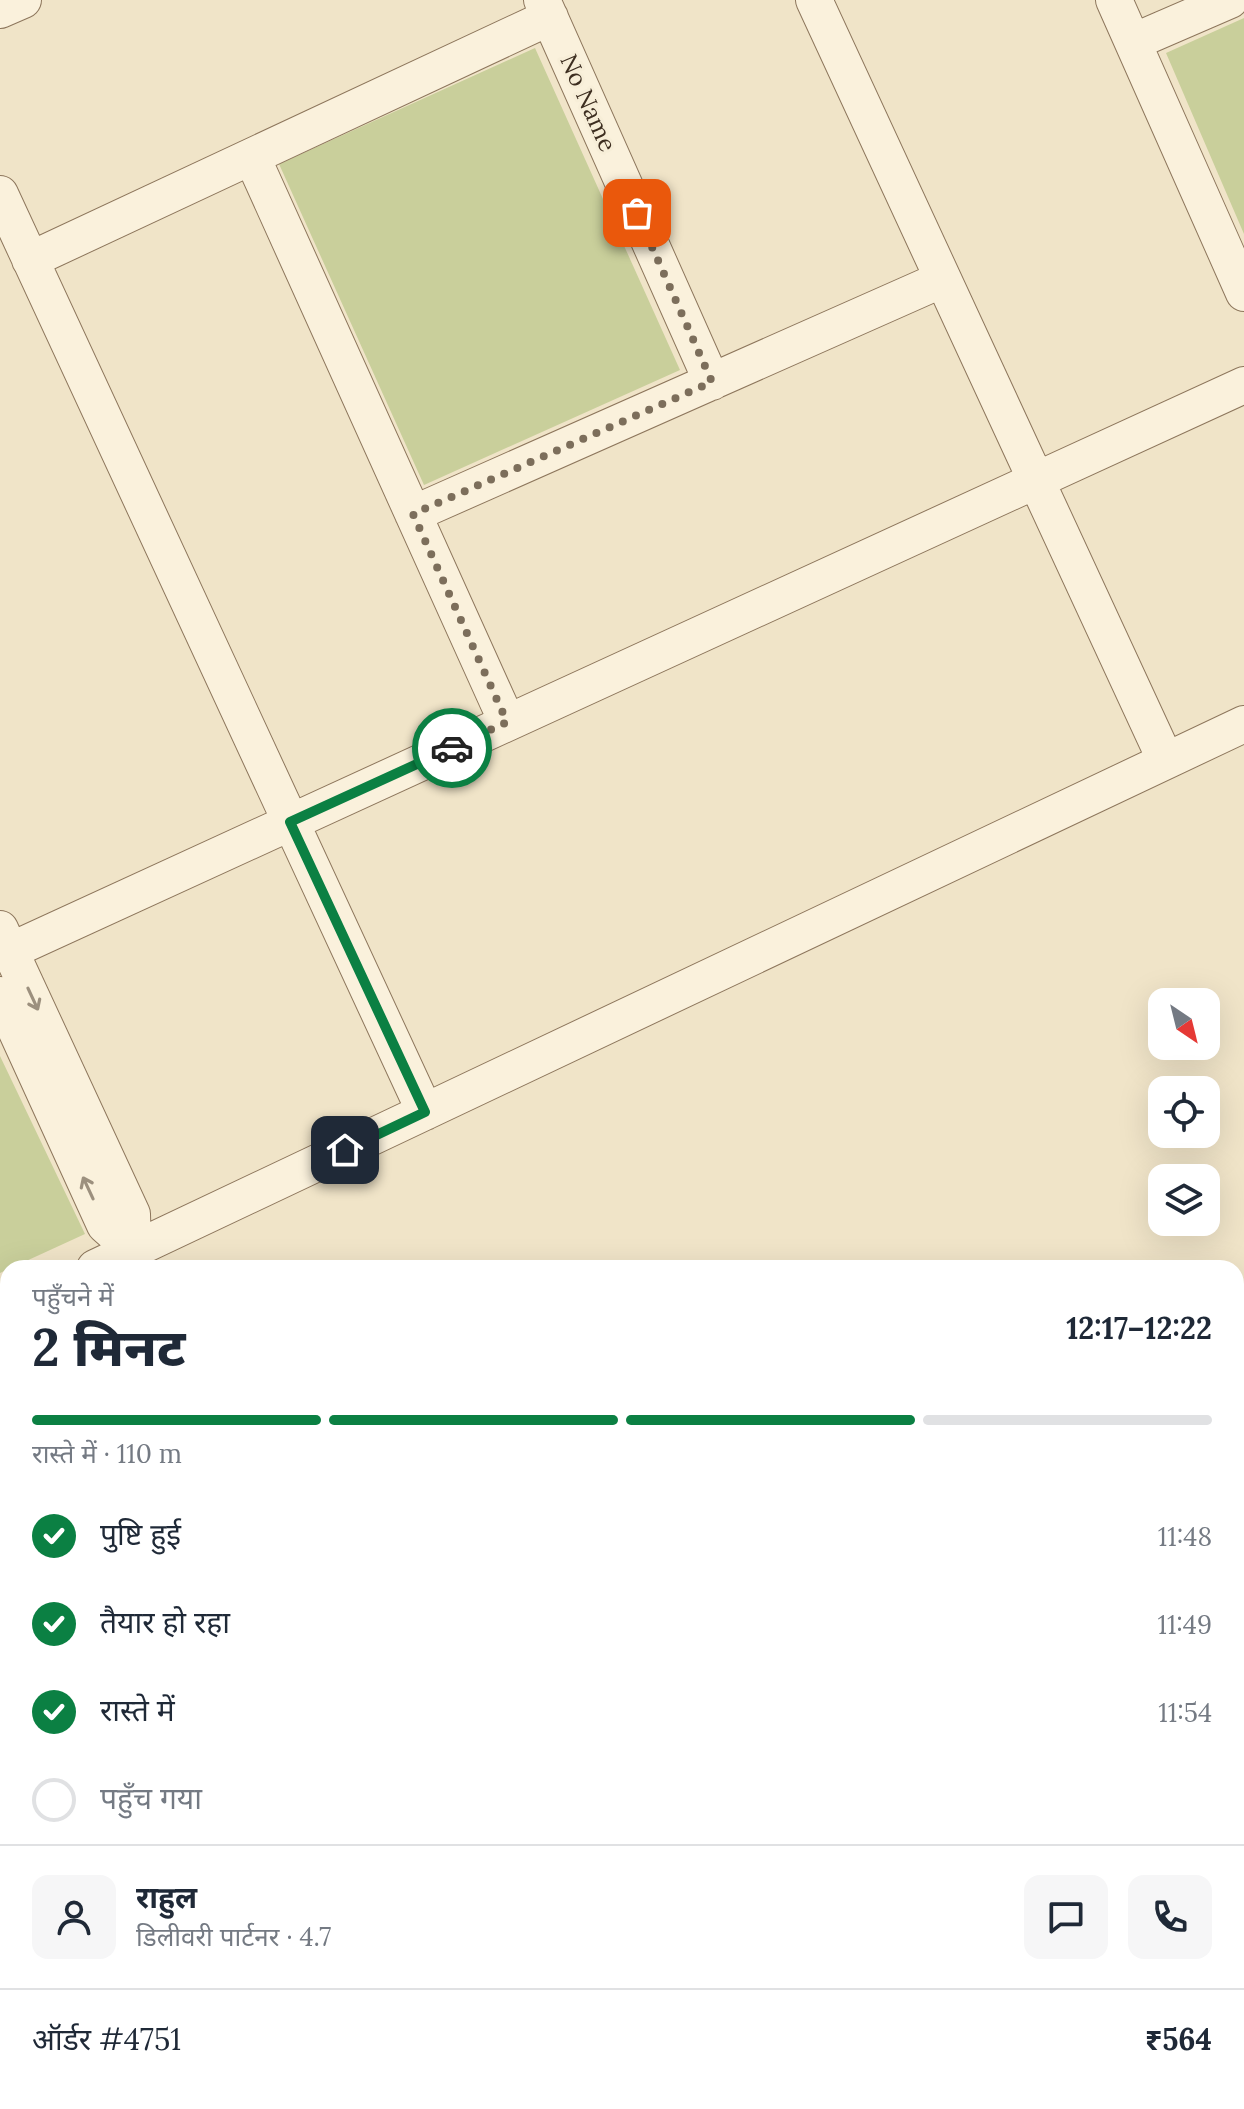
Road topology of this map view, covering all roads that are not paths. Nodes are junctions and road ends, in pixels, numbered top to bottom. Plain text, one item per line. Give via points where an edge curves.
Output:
1 (23, 0) edge
2 (814, 0) edge
3 (1114, 0) edge
4 (1230, 0) edge
5 (546, 9) edge
6 (0, 10) edge
7 (1133, 42) junction
8 (252, 157) junction
9 (0, 194) edge
10 (30, 260) junction
11 (943, 279) junction
12 (1244, 293) edge
13 (712, 382) junction
14 (1244, 385) edge
15 (1036, 479) junction
16 (413, 514) junction
17 (507, 722) junction
18 (1244, 724) edge
19 (1165, 759) junction
20 (290, 822) junction
21 (5, 940) edge
22 (0, 995) edge
23 (425, 1112) junction
24 (133, 1250) junction
25 (112, 1260) edge

1 - 6 street
2 - 11 street
3 - 7 street
4 - 7 street
5 - 8 street
5 - 13 street, No Name
7 - 12 street
8 - 10 street
8 - 16 street
9 - 10 street
10 - 20 street
11 - 13 street
11 - 15 street
13 - 16 street
14 - 15 street
15 - 17 street
15 - 19 street
16 - 17 street
17 - 20 street
18 - 19 street
19 - 23 street
20 - 21 street
20 - 23 street
21 -> 24 street via 132,1214
24 -> 22 street via 105,1225
23 - 24 street
24 - 25 street

